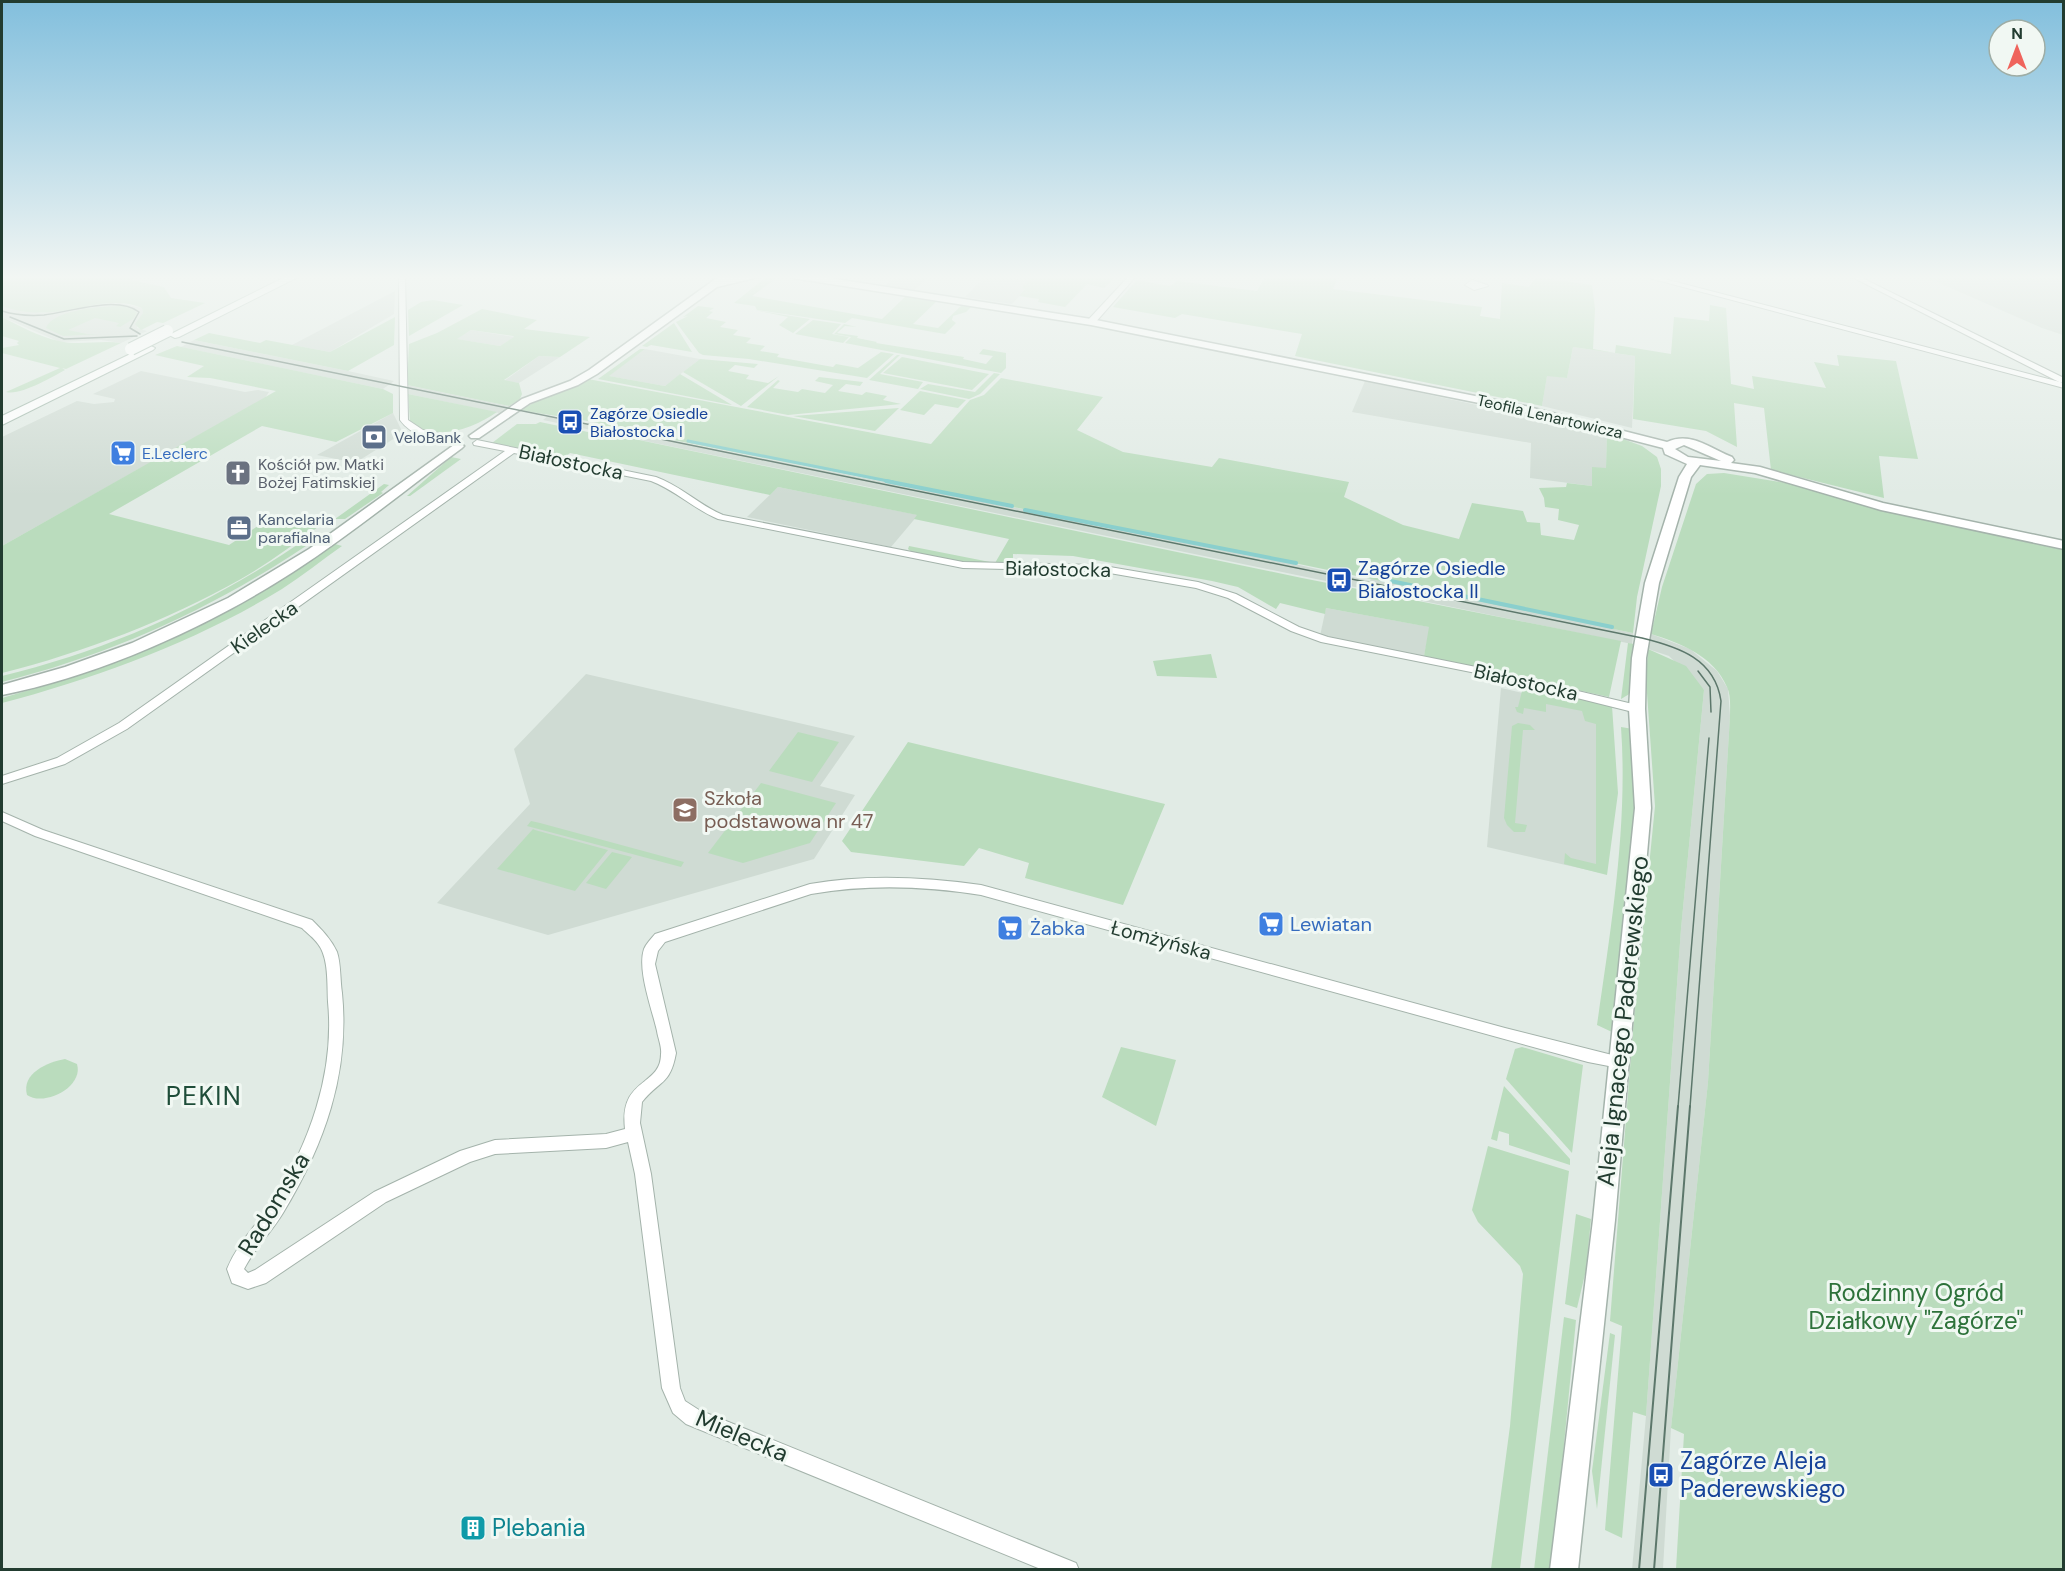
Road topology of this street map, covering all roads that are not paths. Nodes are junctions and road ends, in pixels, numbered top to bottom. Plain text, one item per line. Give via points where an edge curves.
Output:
1 (138, 348) edge
2 (148, 348) edge
3 (403, 348) edge
4 (625, 348) edge
5 (1222, 348) edge
6 (1919, 348) edge
7 (1998, 348) edge
8 (126, 354) junction
9 (2015, 357) junction
10 (1994, 368) junction
11 (2064, 381) edge
12 (2064, 386) edge
13 (2, 412) edge
14 (2, 421) edge
15 (476, 439) junction
16 (457, 443) junction
17 (1668, 446) junction
18 (513, 450) junction
19 (1681, 459) junction
20 (1703, 459) junction
21 (1756, 471) junction
22 (1684, 477) junction
23 (2064, 545) edge
24 (2, 690) edge
25 (1637, 709) junction
26 (2, 780) edge
27 (2, 816) edge
28 (1619, 1062) junction
29 (639, 1093) joint
30 (635, 1133) junction
31 (1069, 1569) edge
32 (1564, 1569) edge

1 - 8 main road, bridge
2 - 8 main road
3 - 16 street via 404,420 417,431
4 - 15 street via 574,383 526,401
5 - 17 street, Teofila Lenartowicza via 1525,409
6 - 10 street
7 - 9 street
8 - 13 main road
8 - 14 main road
9 - 10 street
9 - 11 street
10 - 12 street
15 - 16 street
15 - 18 street, Białostocka
16 - 24 street via 282,572 234,600 109,657
17 - 19 street via 1669,452
17 - 20 street via 1676,442 1700,445
18 - 25 street, Białostocka via 663,482 721,518 867,547 963,565 1098,568 1198,585 1232,596 1325,640 1481,671
18 - 26 street, Kielecka via 123,726 61,761
19 - 20 street
19 - 22 street, Aleja Ignacego Paderewskiego
20 - 21 street
20 - 22 street, Aleja Ignacego Paderewskiego via 1692,465
21 - 22 street via 1712,471
21 - 23 street via 1890,508
22 - 25 street, Aleja Ignacego Paderewskiego via 1652,583 1639,658
25 - 28 street, Aleja Ignacego Paderewskiego via 1643,808
27 - 30 street, Radomska via 39,833 307,924 324,940 331,955 337,1018 334,1064 322,1117 276,1210 243,1253 235,1269 238,1277 248,1281 260,1277 380,1197 466,1156 495,1147 606,1141
28 - 29 street, Łomżyńska via 981,890 850,883 810,889 660,938 651,949 648,964 669,1053 668,1067
28 - 32 street, Aleja Ignacego Paderewskiego
29 - 30 street, Mielecka via 633,1104
30 - 31 street, Mielecka via 670,1382 679,1407 693,1417

